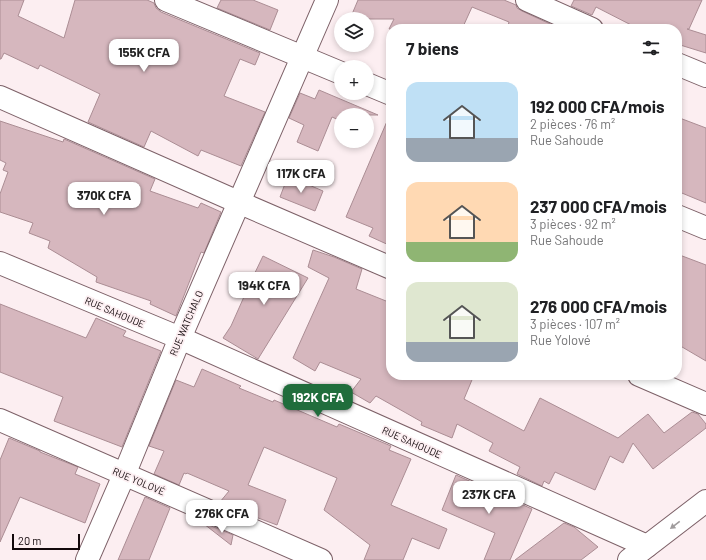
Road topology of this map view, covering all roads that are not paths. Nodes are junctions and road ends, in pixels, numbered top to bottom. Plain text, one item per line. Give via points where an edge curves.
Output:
1 (166, 0) edge
2 (326, 0) edge
3 (526, 0) edge
4 (581, 24) edge
5 (301, 57) junction
6 (682, 66) edge
7 (334, 70) edge
8 (706, 76) edge
9 (374, 87) edge
10 (386, 92) edge
11 (0, 97) edge
12 (238, 202) junction
13 (682, 218) edge
14 (706, 228) edge
15 (0, 263) edge
16 (386, 266) edge
17 (180, 338) junction
18 (651, 380) edge
19 (706, 404) edge
20 (0, 420) edge
21 (124, 475) junction
22 (705, 503) edge
23 (647, 546) junction
24 (88, 560) edge
25 (322, 560) edge
26 (629, 560) edge

1 - 5 street
2 - 5 street, RUE WATCHALO
3 - 4 street
5 - 7 street
5 - 12 street, RUE WATCHALO
6 - 8 street
9 - 10 street
11 - 12 street
12 - 16 street
12 - 17 street, RUE WATCHALO
13 - 14 street
15 - 17 street, RUE SAHOUDE
17 - 21 street, RUE WATCHALO
17 - 23 street, RUE SAHOUDE
18 - 19 street
20 - 21 street, RUE YOLOVÉ
21 - 24 street, RUE WATCHALO
21 - 25 street, RUE YOLOVÉ
22 -> 23 street
23 - 26 street

